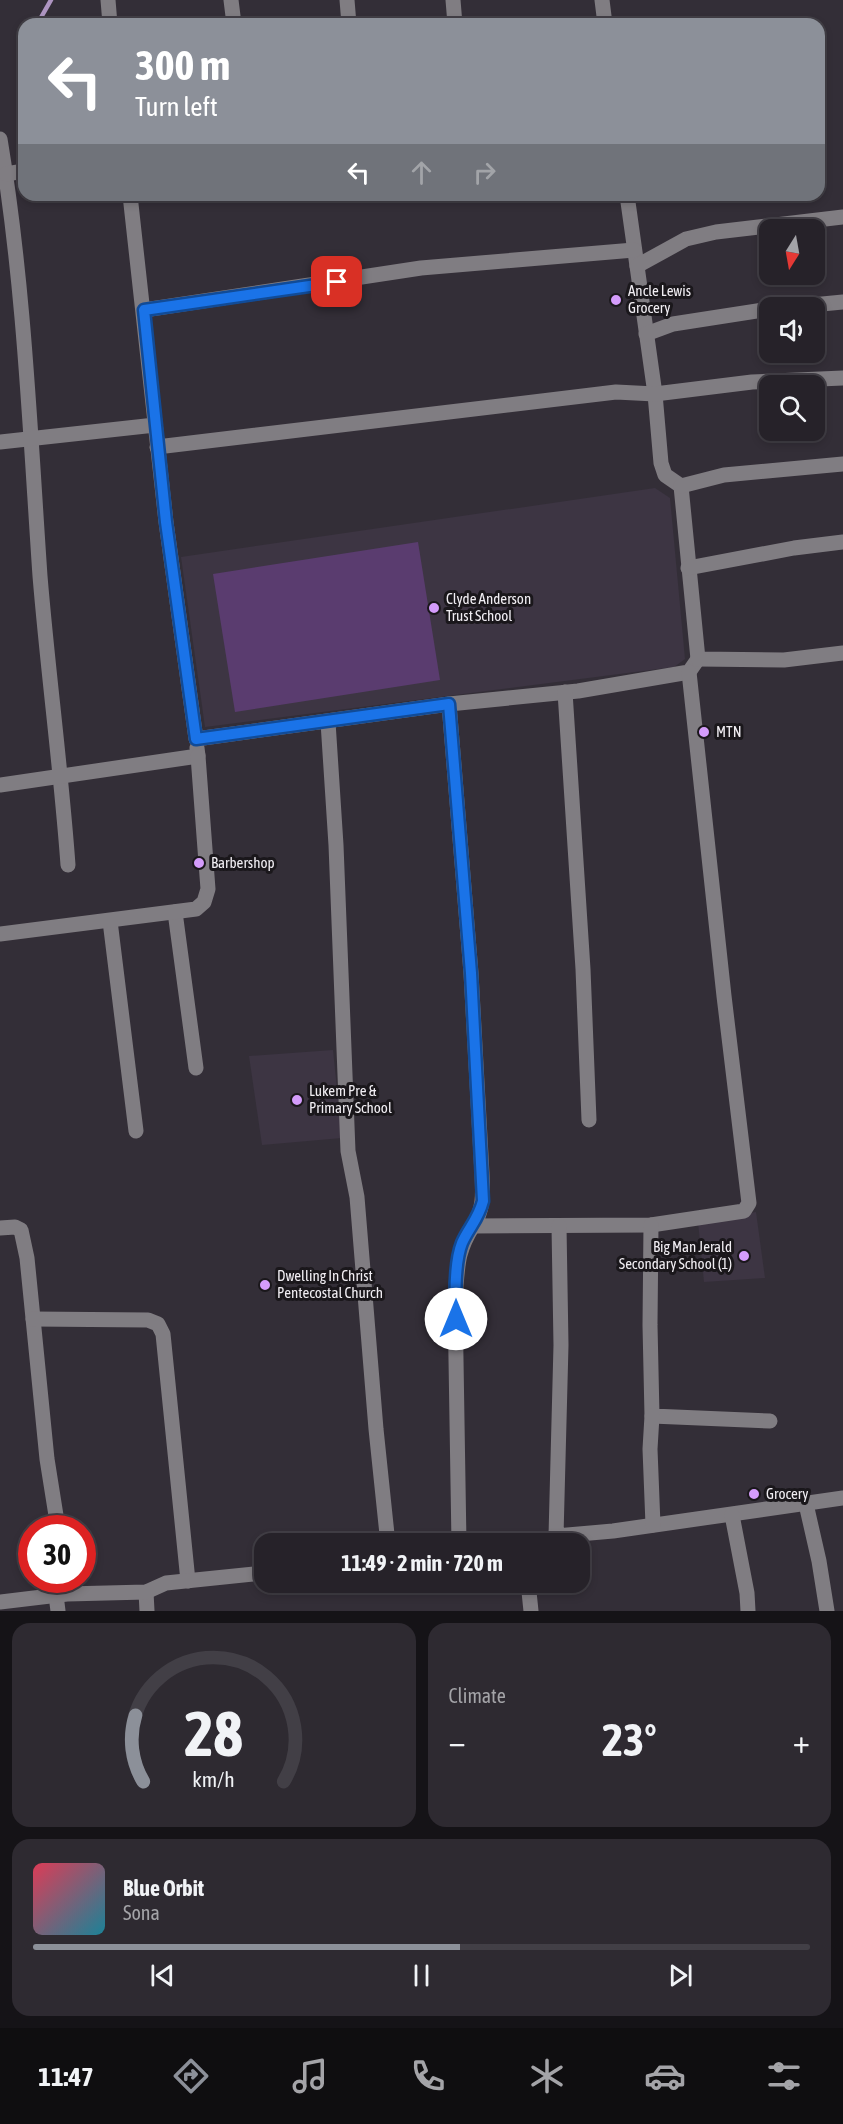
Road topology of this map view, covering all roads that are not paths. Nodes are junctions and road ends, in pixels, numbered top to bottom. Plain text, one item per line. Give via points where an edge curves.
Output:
1 (108, 0) edge
2 (231, 0) edge
3 (347, 0) edge
4 (453, 0) edge
5 (602, 0) edge
6 (110, 18) edge
7 (233, 18) edge
8 (348, 18) edge
9 (454, 18) edge
10 (604, 18) edge
11 (0, 139) edge
12 (18, 172) edge
13 (6, 174) junction
14 (130, 201) edge
15 (628, 201) edge
16 (843, 217) edge
17 (634, 250) junction
18 (637, 266) junction
19 (843, 302) edge
20 (825, 304) edge
21 (144, 310) junction
22 (759, 311) edge
23 (646, 334) junction
24 (843, 378) edge
25 (655, 394) junction
26 (155, 425) junction
27 (31, 438) junction
28 (0, 442) edge
29 (157, 447) junction
30 (843, 464) edge
31 (681, 486) junction
32 (843, 542) edge
33 (688, 568) junction
34 (843, 653) edge
35 (698, 659) junction
36 (689, 672) junction
37 (565, 692) junction
38 (449, 704) junction
39 (328, 722) junction
40 (196, 739) junction
41 (198, 756) junction
42 (60, 777) junction
43 (0, 785) edge
44 (68, 865) dead end
45 (175, 912) junction
46 (110, 921) junction
47 (0, 934) edge
48 (196, 1068) dead end
49 (589, 1120) dead end
50 (136, 1131) dead end
51 (651, 1225) junction
52 (473, 1226) junction
53 (559, 1226) junction
54 (0, 1228) edge
55 (33, 1319) junction
56 (652, 1416) junction
57 (770, 1421) dead end
58 (843, 1498) edge
59 (806, 1504) junction
60 (56, 1515) edge
61 (732, 1515) junction
62 (653, 1525) junction
63 (387, 1533) edge
64 (459, 1533) edge
65 (556, 1533) edge
66 (582, 1533) edge
67 (254, 1574) edge
68 (188, 1581) junction
69 (146, 1592) junction
70 (529, 1593) edge
71 (62, 1595) edge
72 (1, 1605) edge
73 (147, 1611) edge
74 (531, 1611) edge
75 (748, 1611) edge
76 (827, 1611) edge

1 - 6 street
2 - 7 street
3 - 8 street
4 - 9 street
5 - 10 street
11 - 13 street
12 - 13 street
13 - 27 street
14 - 21 street
15 - 17 street
16 - 18 street via 686,239
17 - 18 street
17 - 21 street via 421,268
18 - 23 street
19 - 20 street
21 - 26 street
22 - 23 street via 673,324
23 - 25 street
24 - 25 street via 752,382
25 - 29 street via 616,392
25 - 31 street via 661,463 665,475
26 - 27 street
26 - 29 street
27 - 28 street
27 - 42 street
29 - 40 street
30 - 31 street via 724,475
31 - 33 street
32 - 33 street
33 - 35 street
34 - 35 street via 784,660
35 - 36 street
36 - 37 street
36 - 51 street via 749,1203 744,1211
37 - 38 street
37 - 49 street via 583,958
38 - 39 street
38 - 52 street via 471,973 482,1174 483,1201
39 - 40 street
39 - 63 street via 348,1151 357,1197
40 - 41 street
41 - 42 street
41 - 45 street via 208,889 204,902 196,909
42 - 43 street
42 - 44 street
45 - 46 street
45 - 48 street
46 - 47 street
46 - 50 street
51 - 53 street
51 - 56 street
52 - 53 street
52 - 64 street via 458,1258 455,1298
53 - 65 street via 561,1345
54 - 55 street via 21,1230
55 - 60 street
55 - 68 street via 148,1320 159,1324
56 - 57 street
56 - 62 street
58 - 59 street
59 - 61 street
59 - 76 street
61 - 62 street
61 - 75 street
62 - 66 street
67 - 68 street
68 - 69 street via 166,1583
69 - 71 street
69 - 73 street
70 - 74 street
71 - 72 street

